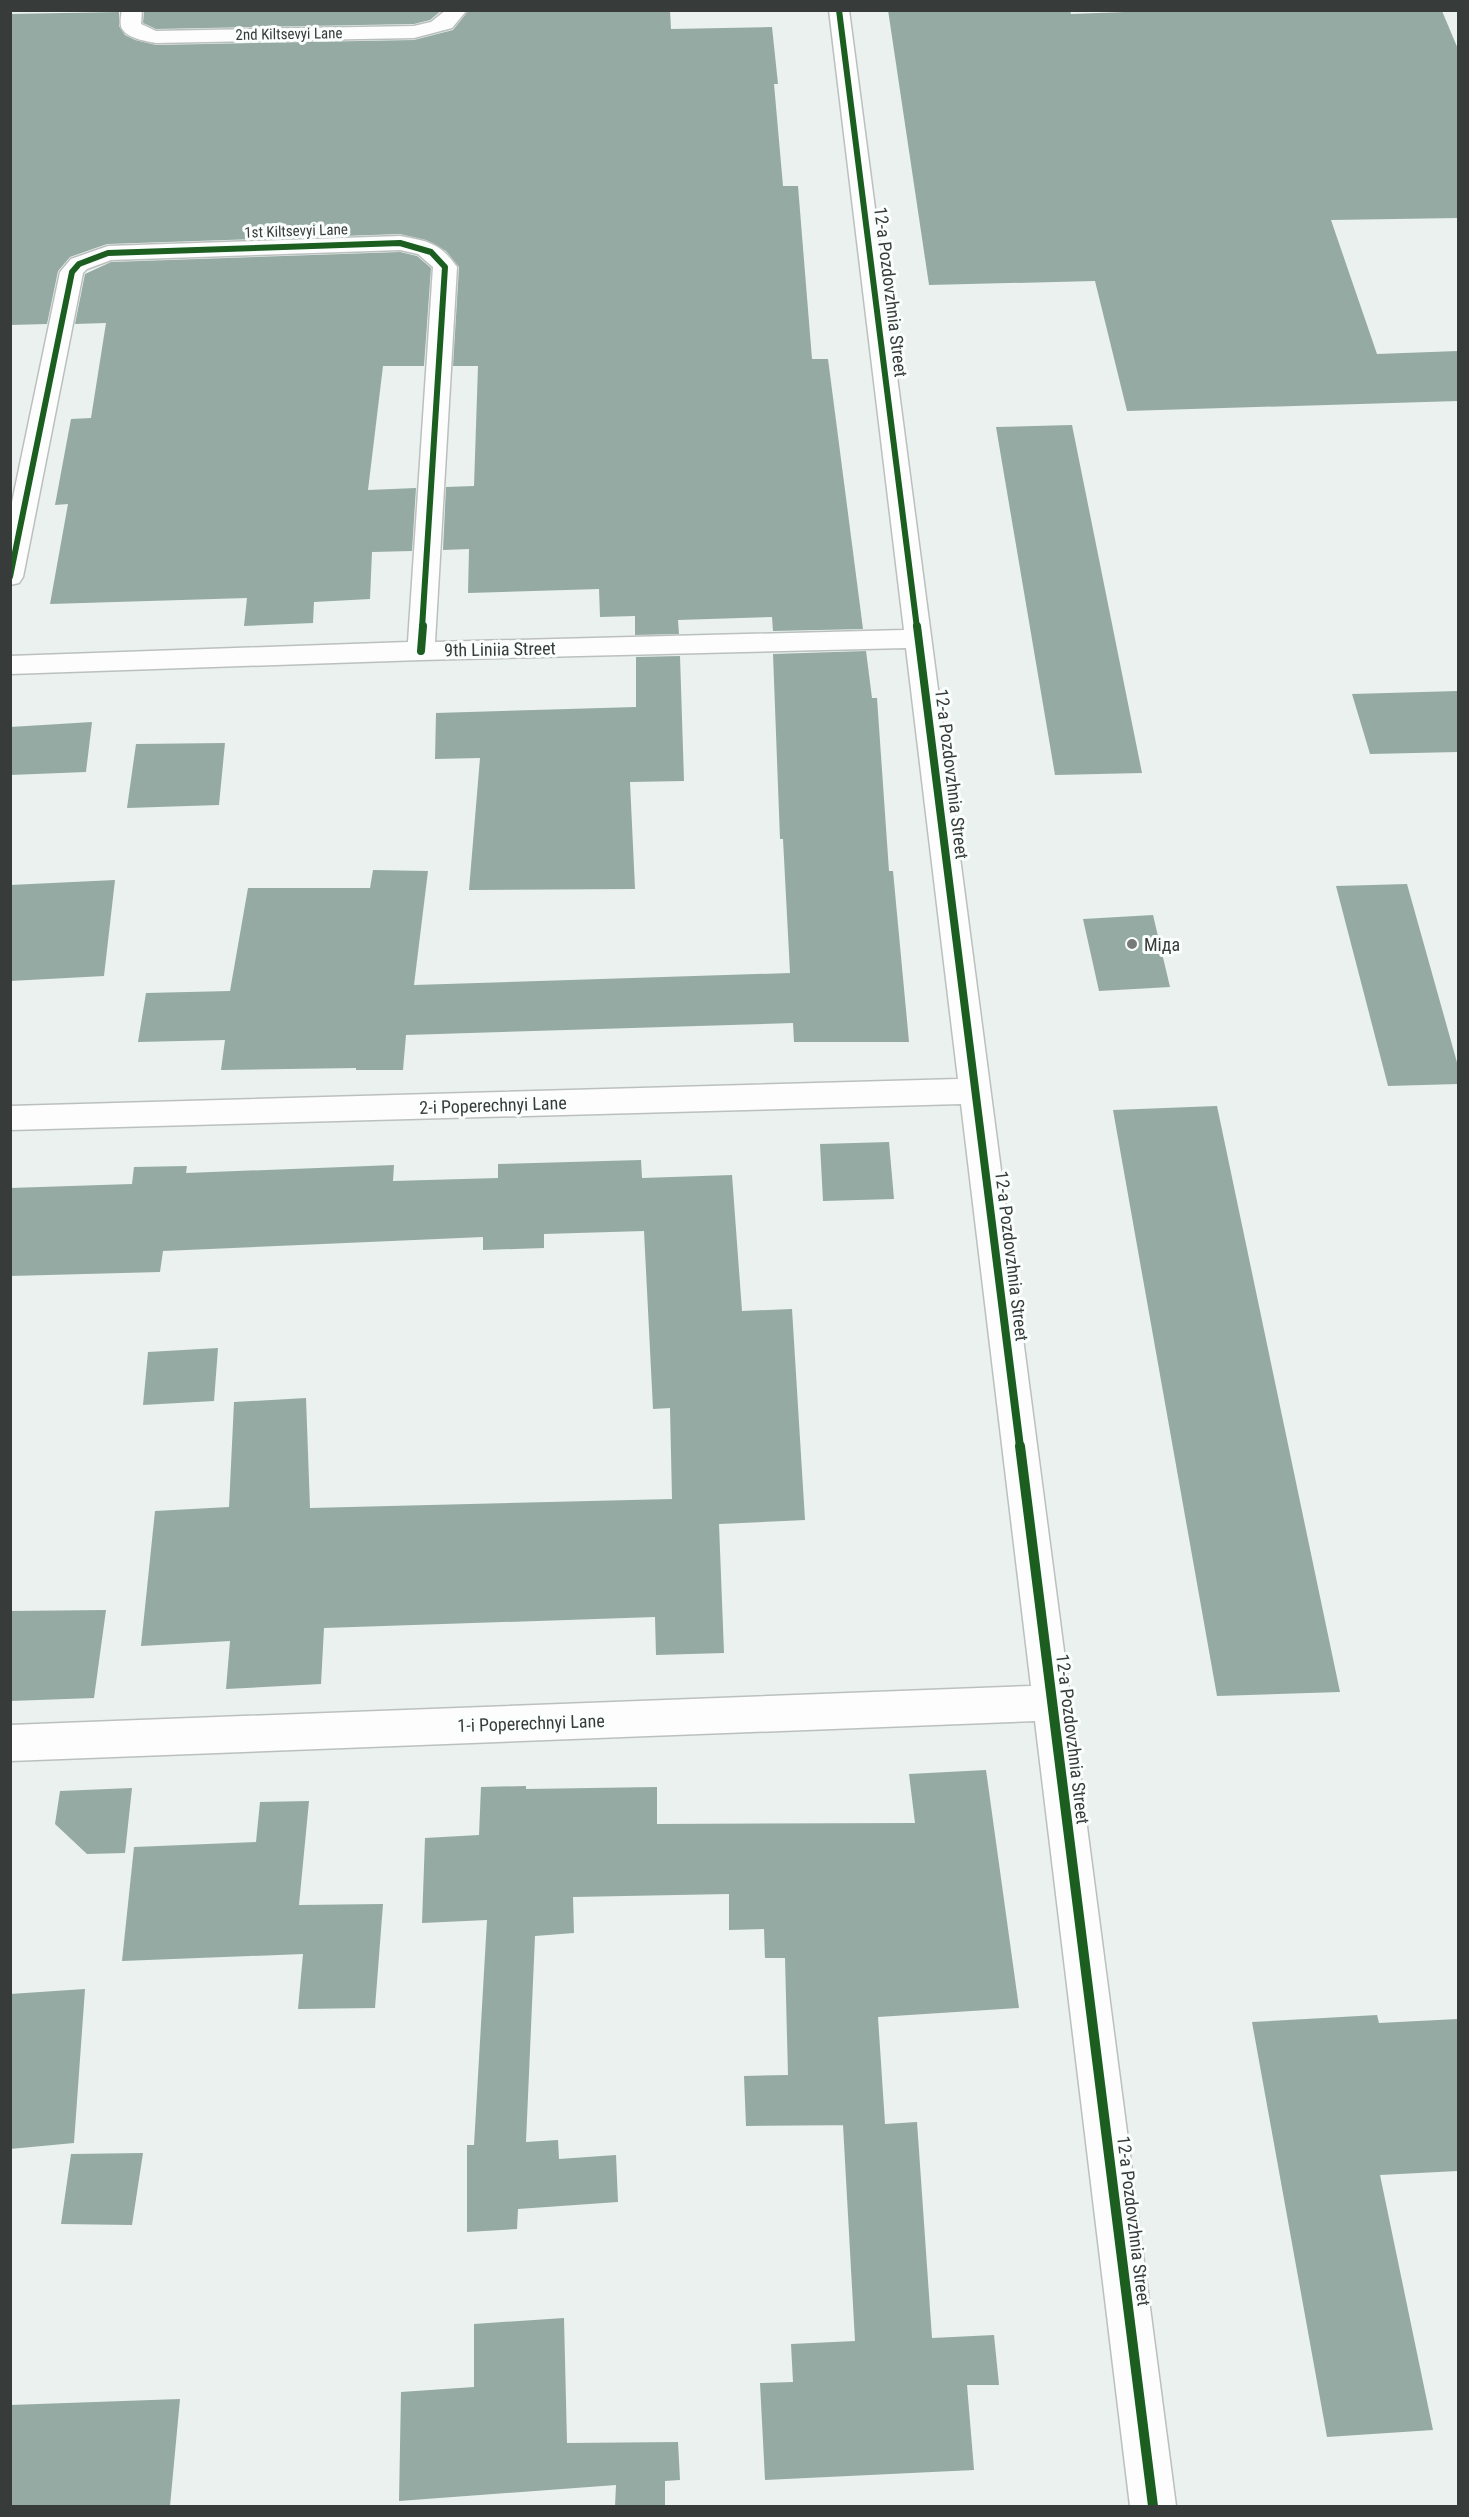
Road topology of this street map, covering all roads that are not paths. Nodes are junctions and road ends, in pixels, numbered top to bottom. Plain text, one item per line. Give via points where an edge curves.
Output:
1 (132, 10) edge
2 (457, 10) edge
3 (839, 10) edge
4 (10, 577) edge
5 (918, 639) junction
6 (421, 651) junction
7 (10, 664) edge
8 (975, 1091) junction
9 (10, 1118) edge
10 (1052, 1704) junction
11 (10, 1743) edge
12 (1153, 2506) edge

1 - 2 street, 2nd Kiltsevyi Lane via 131,26 156,37 414,32 440,26
3 - 5 street, 12-a Pozdovzhnia Street
4 - 6 street, 1st Kiltsevyi Lane via 72,272 79,264 108,253 400,243 437,254 445,267
5 - 6 street, 9th Liniia Street
5 - 8 street, 12-a Pozdovzhnia Street
6 - 7 street, 9th Liniia Street
8 - 9 street, 2-i Poperechnyi Lane
8 - 10 street, 12-a Pozdovzhnia Street
10 - 11 street, 1-i Poperechnyi Lane
10 - 12 street, 12-a Pozdovzhnia Street

